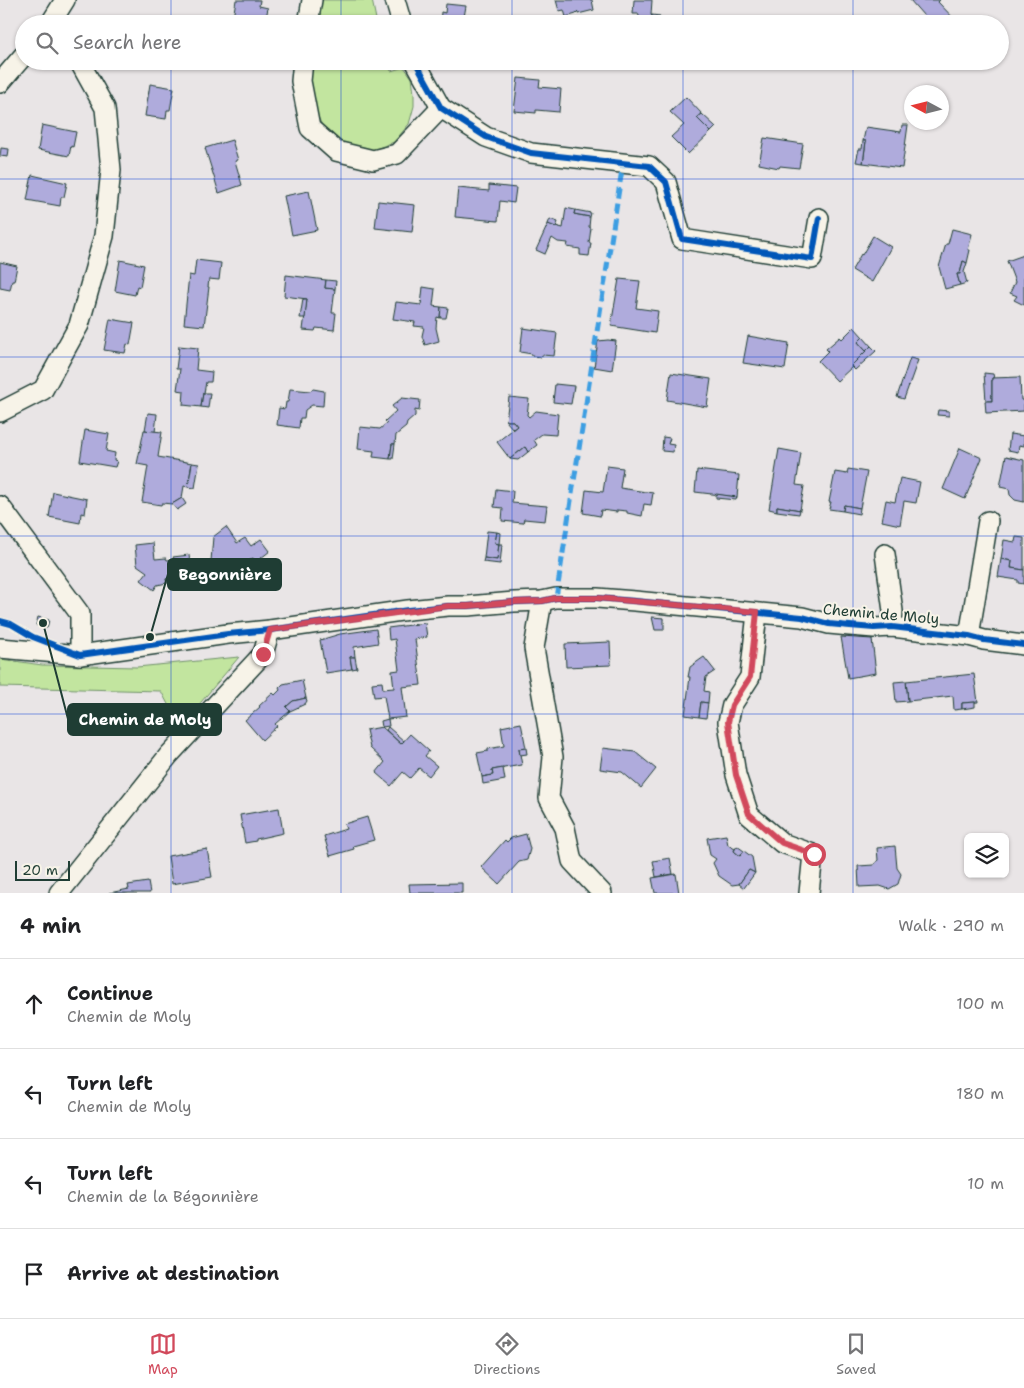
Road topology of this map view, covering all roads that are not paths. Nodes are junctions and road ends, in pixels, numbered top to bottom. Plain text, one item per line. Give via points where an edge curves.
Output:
1 (65, 0) edge
2 (312, 0) edge
3 (395, 0) edge
4 (56, 15) edge
5 (310, 15) edge
6 (399, 15) edge
7 (15, 65) edge
8 (84, 70) edge
9 (302, 70) edge
10 (420, 70) edge
11 (0, 82) edge
12 (441, 108) junction
13 (820, 218) dead end
14 (0, 412) edge
15 (0, 506) edge
16 (988, 522) dead end
17 (885, 554) dead end
18 (542, 601) junction
19 (757, 612) junction
20 (892, 627) junction
21 (270, 630) junction
22 (969, 636) junction
23 (1024, 646) edge
24 (0, 648) edge
25 (80, 655) junction
26 (59, 893) edge
27 (602, 893) edge
28 (809, 893) edge

1 - 4 street
2 - 5 street
3 - 6 street
7 - 11 street
8 - 14 street via 105,108 111,170 104,236 79,325 42,390
9 - 12 street via 301,82 310,128 336,151 373,160 397,154
10 - 12 street
12 - 13 street via 486,137 531,153 649,166 666,182 682,239 812,259
15 - 25 street via 80,614
16 - 22 street
17 - 20 street via 893,611
18 - 19 street, Chemin de Moly via 597,598
18 - 21 street, Chemin de Moly via 448,606
18 - 27 street via 534,648 553,757 549,798 565,828 572,861
19 - 20 street, Chemin de Moly via 829,624
19 - 28 street via 750,677 732,705 728,722 736,775 749,814 782,843 814,854
20 - 22 street, Chemin de Moly
21 - 25 street, Chemin de Moly
21 - 26 street via 263,654 169,755
22 - 23 street, Chemin de Moly
24 - 25 street, Chemin de Moly

